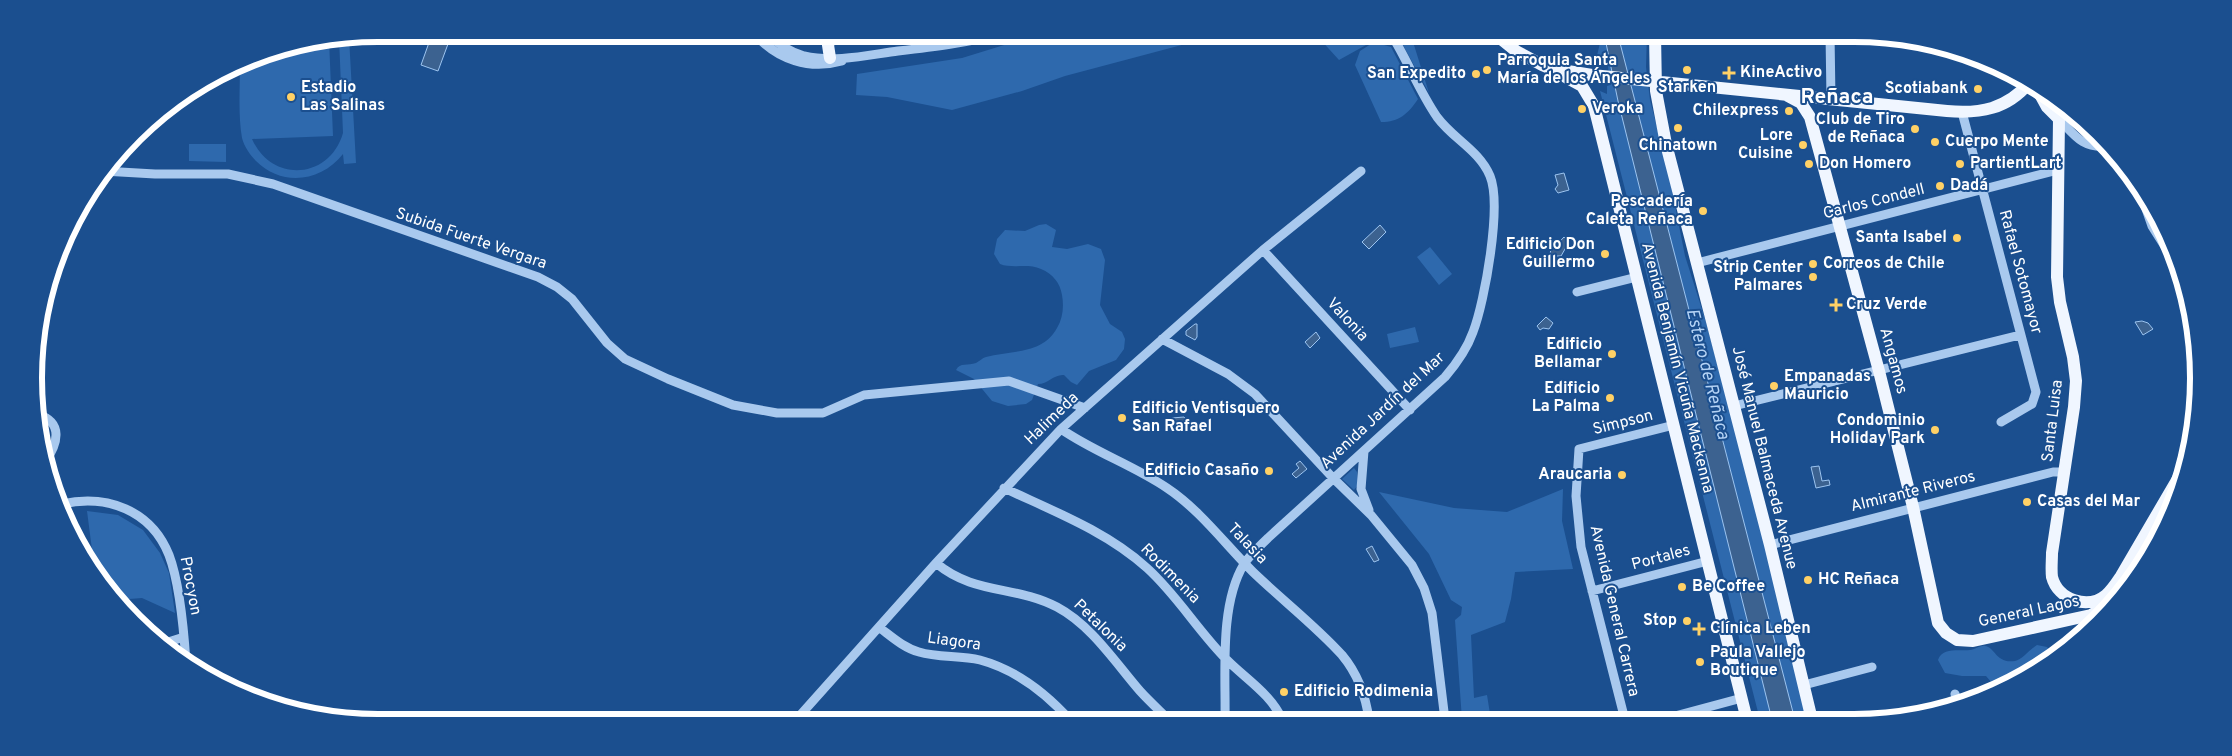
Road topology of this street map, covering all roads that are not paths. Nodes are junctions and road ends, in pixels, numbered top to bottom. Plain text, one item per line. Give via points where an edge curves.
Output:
1 (764, 42) edge
2 (778, 42) edge
3 (828, 42) edge
4 (964, 42) edge
5 (1396, 42) edge
6 (1505, 42) edge
7 (1655, 42) edge
8 (1830, 42) edge
9 (830, 58) junction
10 (853, 58) junction
11 (1549, 68) junction
12 (1656, 81) junction
13 (2024, 88) edge
14 (1786, 95) junction
15 (1830, 99) junction
16 (2045, 103) edge
17 (1962, 112) junction
18 (2059, 119) junction
19 (2097, 147) edge
20 (2058, 170) junction
21 (1361, 171) dead end
22 (114, 172) edge
23 (1982, 190) junction
24 (2147, 215) edge
25 (2150, 220) edge
26 (1840, 226) junction
27 (1263, 250) junction
28 (1697, 263) junction
29 (1638, 277) junction
30 (1577, 292) dead end
31 (2020, 335) junction
32 (1162, 339) junction
33 (1879, 371) junction
34 (1734, 406) junction
35 (1085, 408) junction
36 (1410, 410) junction
37 (45, 418) edge
38 (2001, 422) dead end
39 (1674, 425) junction
40 (1061, 429) junction
41 (1580, 449) joint
42 (1364, 451) junction
43 (51, 452) edge
44 (2064, 472) junction
45 (1333, 478) junction
46 (1004, 488) junction
47 (2169, 495) edge
48 (67, 503) edge
49 (1913, 507) junction
50 (1371, 515) junction
51 (1770, 544) junction
52 (1708, 561) junction
53 (936, 563) junction
54 (1244, 563) junction
55 (2121, 576) junction
56 (2118, 585) edge
57 (1592, 591) junction
58 (2075, 601) junction
59 (2091, 615) edge
60 (2084, 617) junction
61 (880, 628) junction
62 (184, 637) junction
63 (1958, 640) joint
64 (171, 641) edge
65 (185, 652) edge
66 (1226, 659) junction
67 (1872, 666) dead end
68 (1804, 685) junction
69 (1956, 694) dead end
70 (1742, 698) junction
71 (1957, 698) edge
72 (802, 714) edge
73 (1064, 714) edge
74 (1163, 714) edge
75 (1225, 714) edge
76 (1280, 714) edge
77 (1367, 714) edge
78 (1444, 714) edge
79 (1623, 714) edge
80 (1682, 714) edge
81 (1746, 714) edge
82 (1811, 714) edge

1 - 10 street via 797,62 823,65
2 - 9 street via 797,53
3 - 9 main road
4 - 10 street
5 - 36 street, Avenida Jardín del Mar via 1438,118 1485,167 1495,198 1482,301 1473,333 1453,368
6 - 11 main road, Avenida Benjamín Vicuña Mackenna
7 - 12 main road, José Manuel Balmaceda Avenue
8 - 15 street
9 - 10 street
11 - 12 main road
11 - 29 main road, Avenida Benjamín Vicuña Mackenna via 1582,86 1594,106
12 - 14 main road
12 - 28 main road, José Manuel Balmaceda Avenue via 1666,144
13 - 17 main road via 2002,105 1987,111
14 - 15 main road
14 - 26 main road, Angamos via 1801,103 1810,117
15 - 17 main road
16 - 18 main road
17 - 23 street, Rafael Sotomayor
18 - 19 street via 2087,145
18 - 20 main road, Santa Luisa
20 - 23 street, Carlos Condell
20 - 44 main road, Santa Luisa via 2057,276 2076,381
21 - 27 street, Halimeda
22 - 35 street, Subida Fuerte Vergara via 228,174 272,184 538,277 572,299 607,343 625,359 733,405 777,413 823,413 864,395 1008,381
23 - 26 street, Carlos Condell
23 - 31 street, Rafael Sotomayor
24 - 25 street
26 - 28 street, Carlos Condell
26 - 33 main road, Angamos
27 - 32 street, Halimeda
27 - 36 street, Valonia
28 - 34 main road, José Manuel Balmaceda Avenue
29 - 30 street
29 - 39 main road, Avenida Benjamín Vicuña Mackenna
31 - 33 street
31 - 38 street, Rafael Sotomayor via 2036,397 2032,404
32 - 35 street, Halimeda
32 - 45 street via 1228,374 1255,394
33 - 34 street
33 - 49 main road, Angamos
34 - 51 main road, José Manuel Balmaceda Avenue
35 - 40 street, Halimeda
36 - 42 street, Avenida Jardín del Mar
37 - 43 street via 56,432
39 - 41 street, Simpson
39 - 52 main road, Avenida Benjamín Vicuña Mackenna
40 - 46 street, Halimeda
40 - 54 street, Talasia via 1167,488 1185,502
41 - 57 street, Avenida General Carrera via 1576,480 1577,513
42 - 45 street, Avenida Jardín del Mar
42 - 50 street via 1362,489
44 - 49 street, Almirante Riveros
44 - 58 main road, Santa Luisa via 2052,572 2057,588
45 - 50 street
45 - 54 street, Avenida Jardín del Mar
46 - 53 street, Halimeda
46 - 66 street, Rodimenia via 1080,524 1132,556 1175,597
47 - 55 main road
48 - 62 street, Procyon via 80,500 109,503 128,510 151,527 164,544 172,564
49 - 51 street, Almirante Riveros
49 - 63 main road, Angamos via 1938,623
50 - 78 street via 1412,565 1429,600
51 - 68 main road, José Manuel Balmaceda Avenue
52 - 57 street, Portales
52 - 70 main road, Avenida Benjamín Vicuña Mackenna
53 - 61 street, Halimeda
53 - 74 street, Petalonia via 962,580 1035,598 1068,613
54 - 66 street, Avenida Jardín del Mar via 1229,609
54 - 77 street, Talasia via 1341,655 1359,684
55 - 56 main road
55 - 58 main road via 2110,592 2101,598
57 - 79 street, Avenida General Carrera
58 - 60 main road
59 - 60 main road, General Lagos
60 - 63 main road, General Lagos via 1973,640
61 - 72 street, Halimeda
61 - 73 street, Liagora via 919,653 978,660 1014,674 1033,685
62 - 64 street
62 - 65 street, Procyon
66 - 75 street, Avenida Jardín del Mar
66 - 76 street, Rodimenia via 1266,694
67 - 68 street
68 - 82 main road, José Manuel Balmaceda Avenue
69 - 71 street
70 - 80 street
70 - 81 main road, Avenida Benjamín Vicuña Mackenna

